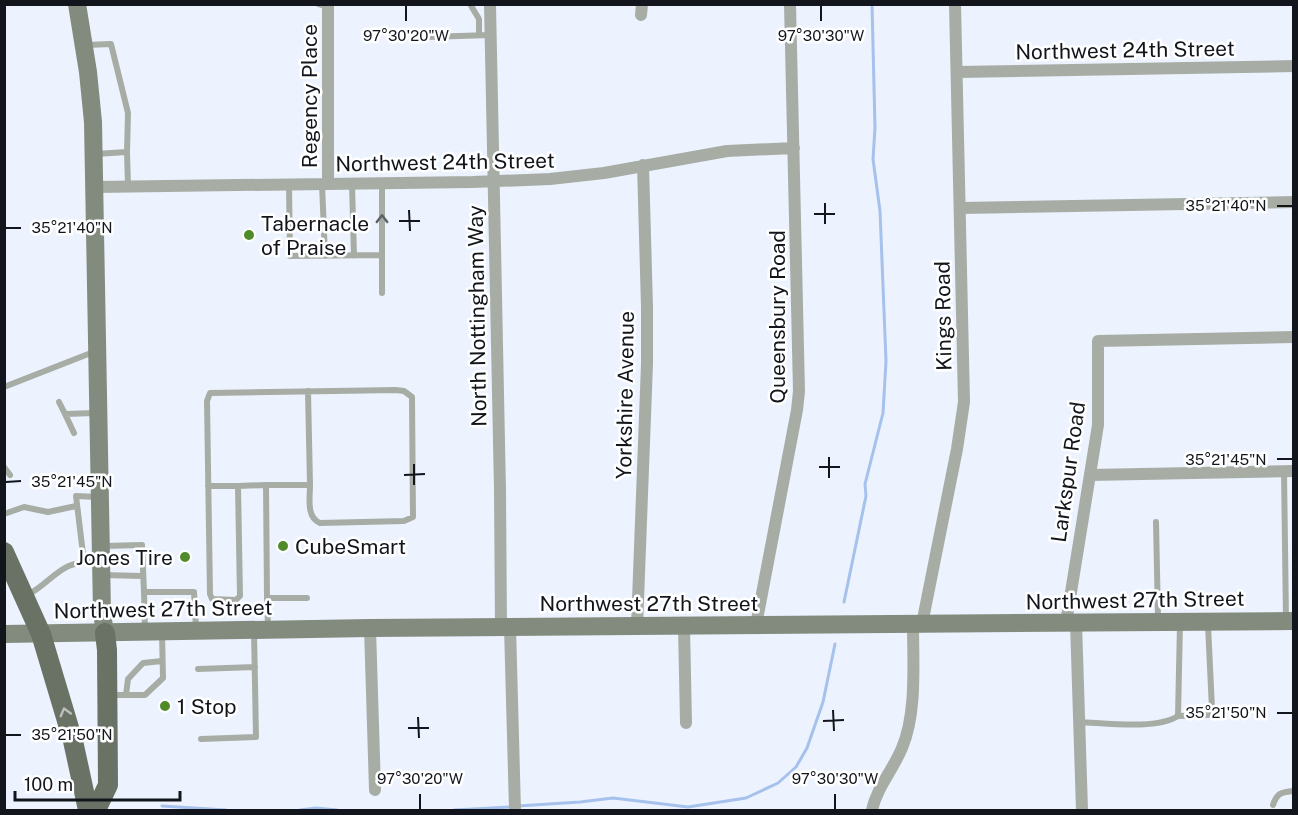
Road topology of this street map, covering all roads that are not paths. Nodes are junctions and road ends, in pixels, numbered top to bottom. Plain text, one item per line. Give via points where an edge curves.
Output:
1 (76, 4) edge
2 (470, 4) edge
3 (490, 4) edge
4 (790, 4) edge
5 (955, 4) edge
6 (323, 6) edge
7 (485, 35) junction
8 (426, 37) dead end
9 (83, 46) junction
10 (1293, 66) edge
11 (957, 72) junction
12 (794, 148) junction
13 (127, 152) junction
14 (94, 154) junction
15 (643, 165) junction
16 (494, 182) junction
17 (382, 183) junction
18 (289, 184) junction
19 (325, 184) junction
20 (352, 184) junction
21 (128, 186) junction
22 (94, 187) junction
23 (1293, 202) edge
24 (961, 208) junction
25 (382, 255) junction
26 (325, 256) junction
27 (354, 256) junction
28 (382, 293) dead end
29 (1293, 337) edge
30 (97, 350) junction
31 (4, 387) edge
32 (308, 391) junction
33 (59, 402) dead end
34 (98, 413) junction
35 (65, 414) junction
36 (74, 433) dead end
37 (4, 466) edge
38 (1289, 471) edge
39 (10, 475) dead end
40 (1090, 475) junction
41 (266, 485) junction
42 (310, 485) junction
43 (208, 486) junction
44 (238, 486) junction
45 (100, 497) junction
46 (76, 506) junction
47 (4, 514) edge
48 (1156, 522) dead end
49 (4, 552) edge
50 (97, 561) junction
51 (143, 576) junction
52 (144, 592) junction
53 (25, 597) junction
54 (267, 598) junction
55 (306, 598) dead end
56 (1290, 621) edge
57 (1159, 622) junction
58 (1180, 622) junction
59 (1208, 622) junction
60 (1071, 623) junction
61 (917, 624) junction
62 (756, 625) junction
63 (637, 626) junction
64 (684, 626) junction
65 (506, 627) junction
66 (370, 628) junction
67 (261, 630) junction
68 (196, 632) junction
69 (105, 633) junction
70 (154, 633) junction
71 (4, 634) edge
72 (41, 634) junction
73 (162, 661) junction
74 (255, 667) junction
75 (198, 669) dead end
76 (117, 695) junction
77 (1178, 716) junction
78 (1079, 722) junction
79 (686, 723) dead end
80 (201, 739) dead end
81 (375, 790) dead end
82 (1293, 791) edge
83 (1273, 805) dead end
84 (88, 810) edge
85 (96, 810) edge
86 (515, 810) edge
87 (872, 810) edge
88 (1082, 810) edge

1 - 9 main road
2 - 7 lane
3 - 7 street, North Nottingham Way
4 - 12 street, Queensbury Road
5 - 11 street, Kings Road
6 - 19 street, Regency Place
7 - 8 lane
7 - 16 street, North Nottingham Way
9 - 13 lane via 111,44 128,113
9 - 14 main road
10 - 11 street, Northwest 24th Street
11 - 24 street, Kings Road
12 - 15 street, Northwest 24th Street via 727,151
12 - 62 street, Queensbury Road via 799,391
13 - 14 lane
13 - 21 lane
14 - 22 main road
15 - 16 street, Northwest 24th Street via 574,177
15 - 63 street, Yorkshire Avenue via 647,364
16 - 17 street, Northwest 24th Street
16 - 65 street, North Nottingham Way
17 - 20 street, Northwest 24th Street
25 -> 17 lane
18 - 19 street, Northwest 24th Street
18 - 21 street, Northwest 24th Street
18 - 26 lane via 290,256
19 - 20 street, Northwest 24th Street
19 - 26 lane
20 - 27 lane
21 - 22 street, Northwest 24th Street
22 - 30 main road
23 - 24 street
24 - 61 street, Kings Road via 962,419 939,547
25 - 27 lane
25 - 28 lane
26 - 27 lane
29 - 40 street, Larkspur Road via 1098,341 1098,425
30 - 31 lane
30 - 34 main road
32 - 42 lane
32 - 42 lane via 404,391 412,397 413,517 404,521 320,523 311,514
32 - 43 lane via 210,393
33 - 35 lane
34 - 35 lane
34 - 45 main road
35 - 36 lane
37 - 39 lane
38 - 40 street
38 - 56 lane
40 - 60 street, Larkspur Road via 1075,555
41 - 42 lane
41 - 44 lane
41 - 54 lane
43 - 44 lane
43 - 44 lane via 210,594 215,600 236,600 240,596
45 - 46 lane via 76,496
45 - 50 main road
46 - 47 lane via 48,512 24,507
46 - 50 lane via 83,543
48 - 57 lane
49 - 53 main road
50 - 51 lane
50 - 51 lane via 142,545
50 - 53 lane via 60,569
50 - 69 main road
51 - 52 lane
52 - 68 lane via 194,592
52 - 70 lane
53 - 72 main road
54 - 55 lane
54 - 67 lane
56 - 59 main road, Northwest 27th Street
57 - 58 main road, Northwest 27th Street
57 - 60 main road, Northwest 27th Street
58 - 59 main road, Northwest 27th Street
58 - 77 lane
59 - 77 lane via 1212,709 1208,715
60 - 61 main road, Northwest 27th Street
60 - 78 street, Larkspur Road
61 - 62 main road, Northwest 27th Street
61 - 87 street, Kings Road via 909,724 903,747
62 - 64 main road, Northwest 27th Street
63 - 64 main road, Northwest 27th Street
63 - 65 main road, Northwest 27th Street
64 - 79 street
65 - 66 main road, Northwest 27th Street
65 - 86 street, North Nottingham Way
66 - 67 main road, Northwest 27th Street
66 - 81 street
67 - 68 main road, Northwest 27th Street
67 - 74 lane
68 - 70 main road, Northwest 27th Street
69 - 70 main road, Northwest 27th Street
69 - 72 main road, Northwest 27th Street
69 - 76 main road
70 - 73 lane
71 - 72 main road, Northwest 27th Street
84 -> 72 main road via 73,741
73 - 76 lane via 147,661
73 - 76 lane via 163,678 145,695
74 - 75 lane
74 - 80 lane via 256,737
76 - 85 main road via 108,785
77 - 78 lane via 1153,723
78 - 88 street, Larkspur Road
82 - 83 lane via 1281,792

